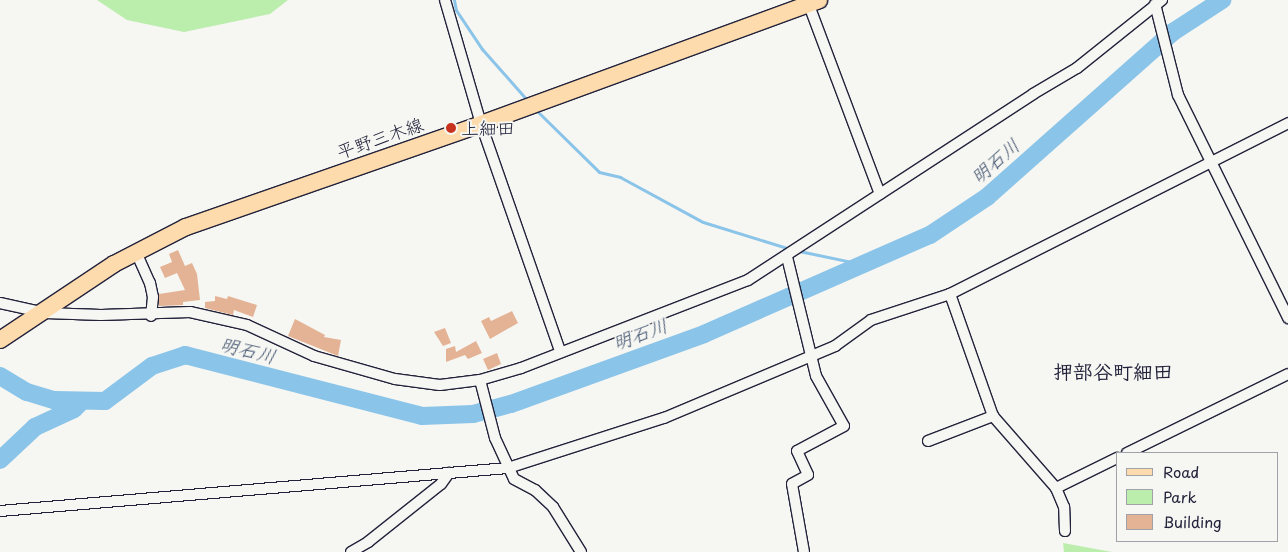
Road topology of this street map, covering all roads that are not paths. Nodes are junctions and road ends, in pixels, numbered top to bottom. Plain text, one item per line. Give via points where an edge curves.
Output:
1 (445, 0) edge
2 (812, 1) edge
3 (1159, 2) edge
4 (1288, 123) edge
5 (481, 124) junction
6 (1211, 161) junction
7 (880, 194) junction
8 (136, 252) junction
9 (787, 257) junction
10 (950, 294) junction
11 (0, 303) edge
12 (45, 313) junction
13 (151, 316) junction
14 (1288, 318) edge
15 (0, 340) edge
16 (560, 351) junction
17 (812, 355) junction
18 (1288, 374) edge
19 (480, 380) junction
20 (993, 416) junction
21 (928, 441) dead end
22 (1129, 452) edge
23 (1116, 458) edge
24 (508, 468) junction
25 (449, 473) junction
26 (1056, 488) junction
27 (0, 511) edge
28 (1065, 531) dead end
29 (351, 552) edge
30 (581, 552) edge
31 (804, 552) edge

1 - 5 street
2 - 5 main road, 平野三木線
2 - 7 street
3 - 6 street via 1177,89
3 - 7 street via 1077,68
4 - 6 street
5 - 8 main road, 平野三木線 via 186,227
5 - 16 street
6 - 10 street
6 - 14 street
7 - 9 street
8 - 12 main road, 平野三木線
8 - 13 street via 150,283 153,297
9 - 16 street via 748,280
9 - 17 street
10 - 17 street via 871,320 835,346
10 - 20 street
11 - 12 street
12 - 13 street
12 - 15 main road, 平野三木線
13 - 19 street via 190,312 247,325 314,356 395,379 440,385
16 - 19 street via 521,368
17 - 24 street via 664,418
17 - 31 street via 816,376 844,426 797,451 808,474 792,484
18 - 22 street
19 - 24 street via 495,438
20 - 21 street
20 - 26 street
23 - 26 street
24 - 25 street
24 - 30 street via 514,479 535,490 553,507
25 - 27 street
25 - 29 street via 441,484
26 - 28 street via 1064,507

